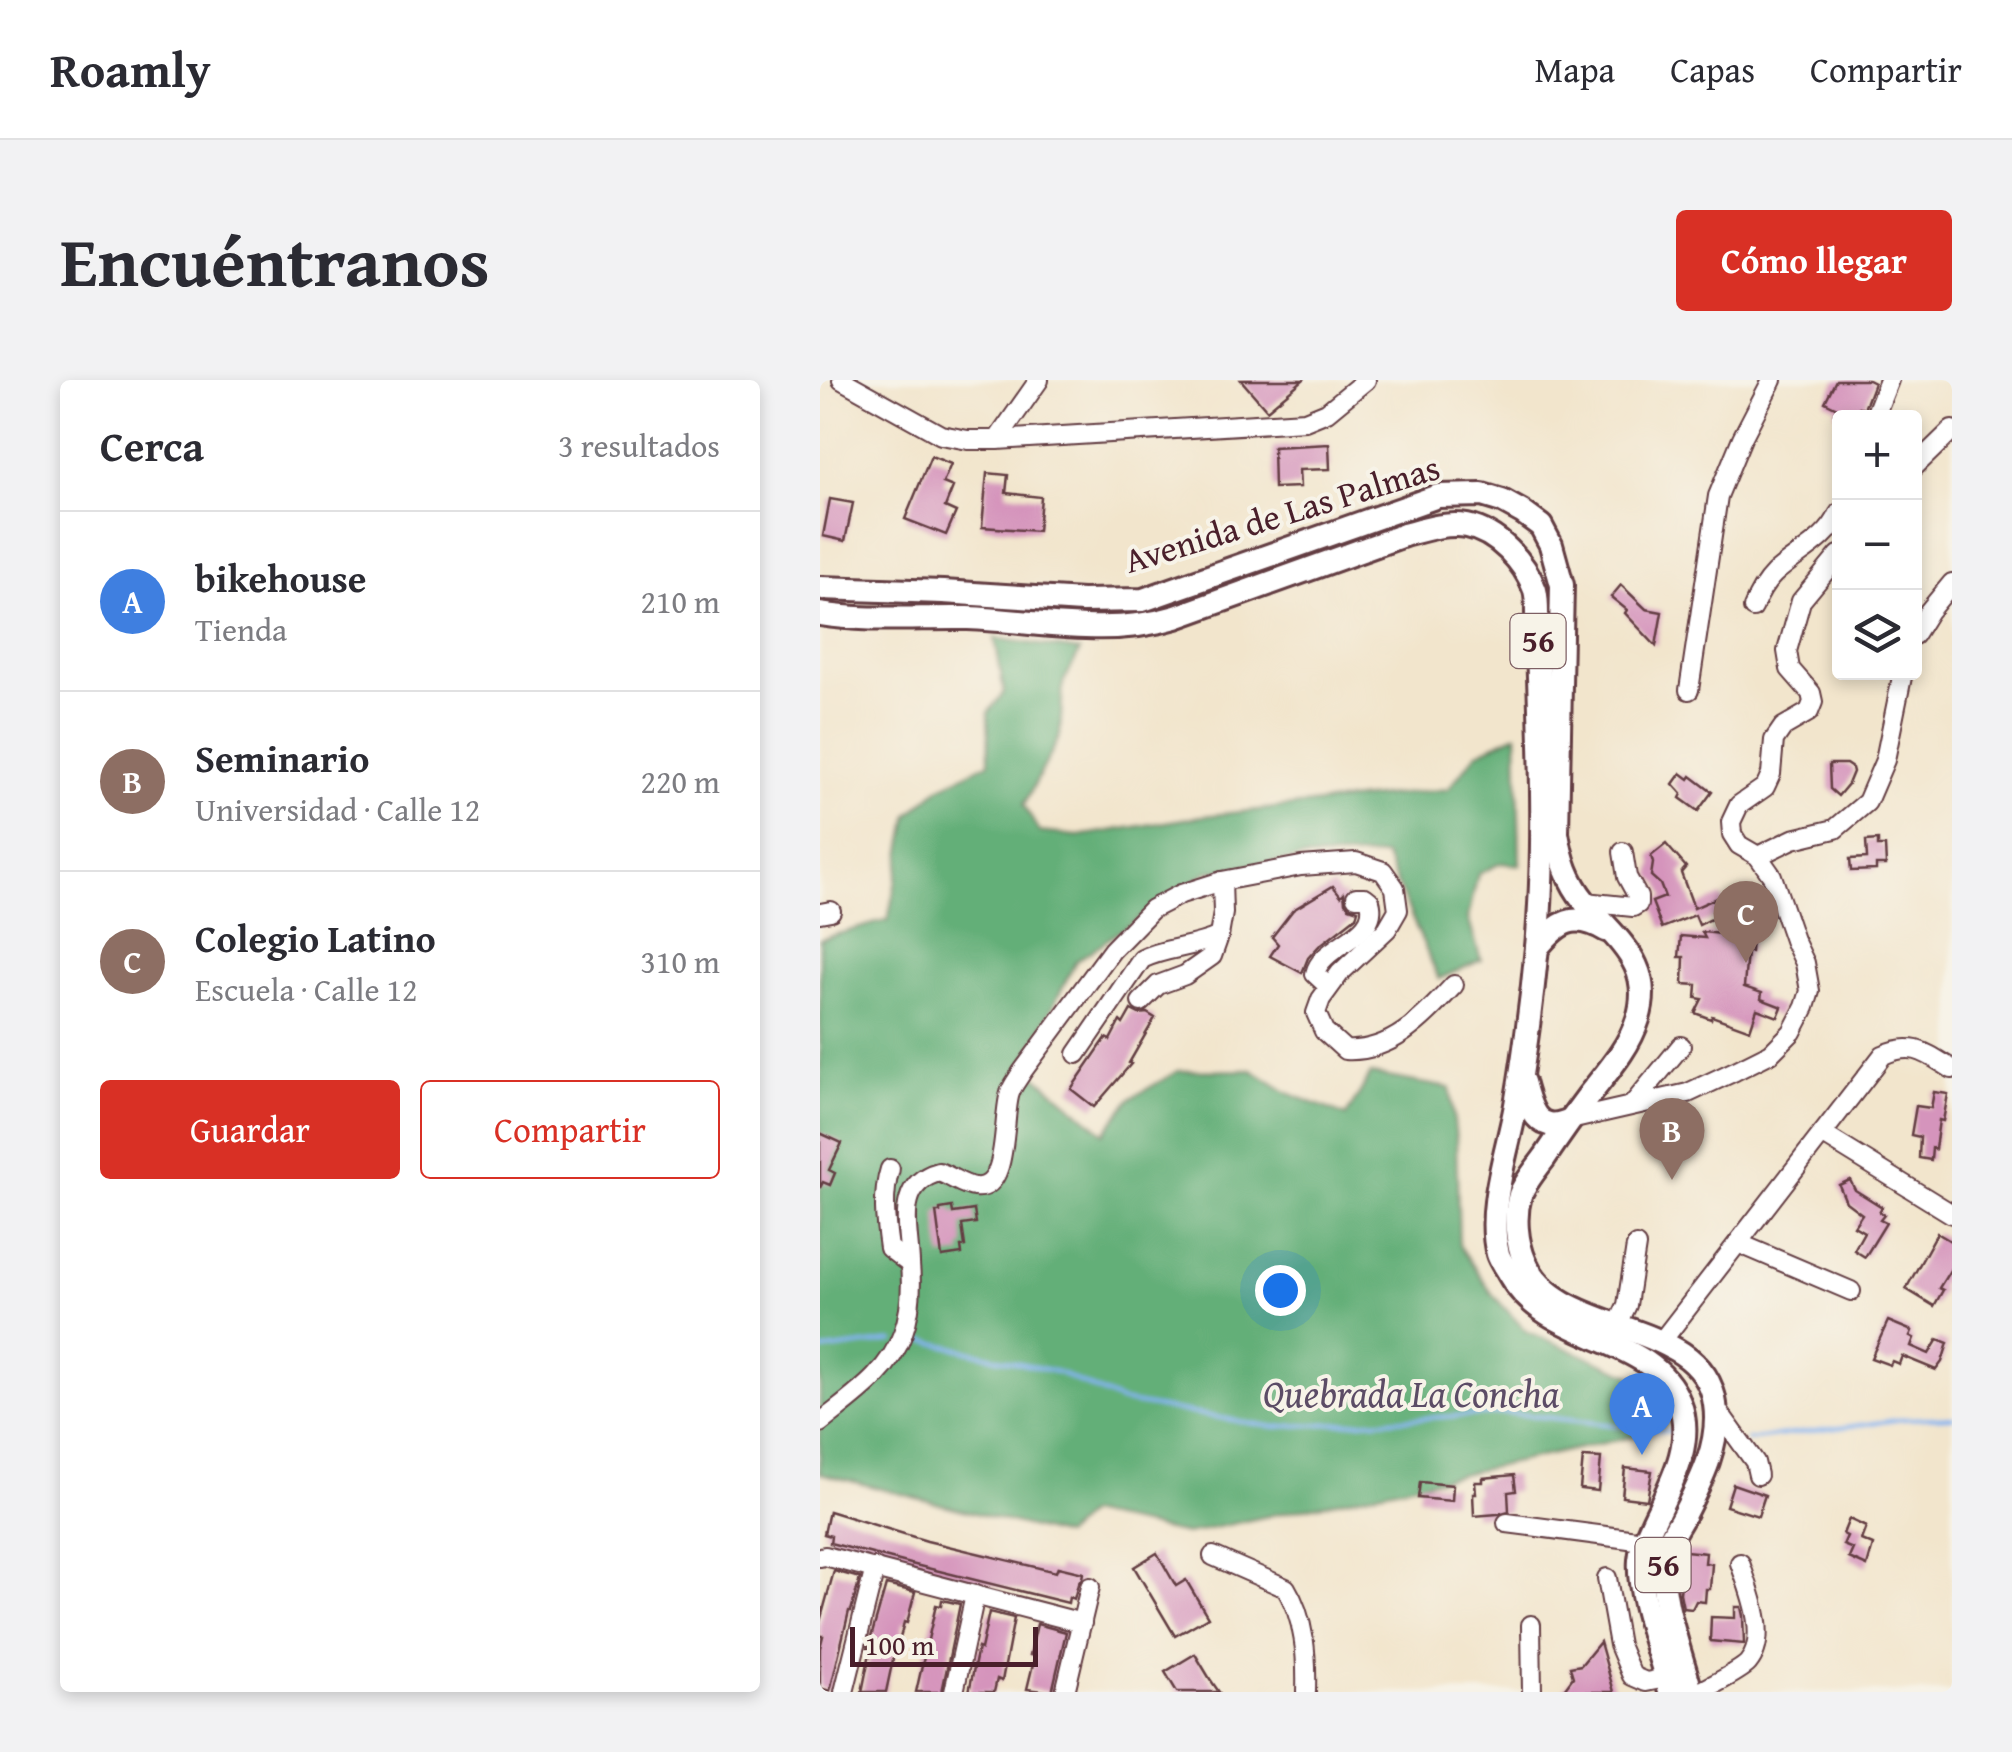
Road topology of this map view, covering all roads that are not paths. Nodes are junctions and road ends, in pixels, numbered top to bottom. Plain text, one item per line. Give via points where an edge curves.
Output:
1 (842, 380) edge
2 (1038, 380) edge
3 (1366, 380) edge
4 (1772, 380) edge
5 (1889, 380) edge
6 (1877, 410) edge
7 (1952, 430) edge
8 (997, 440) junction
9 (1922, 459) edge
10 (1832, 526) edge
11 (1832, 564) edge
12 (1952, 582) edge
13 (820, 588) edge
14 (1752, 608) dead end
15 (820, 614) edge
16 (1922, 622) edge
17 (1901, 680) edge
18 (1689, 690) dead end
19 (1624, 852) dead end
20 (1758, 856) junction
21 (1222, 880) junction
22 (1356, 897) dead end
23 (1585, 902) junction
24 (1220, 936) junction
25 (1618, 936) junction
26 (1537, 948) junction
27 (1454, 986) dead end
28 (1325, 993) junction
29 (1141, 1002) dead end
30 (1681, 1046) dead end
31 (1077, 1054) dead end
32 (1952, 1069) edge
33 (1521, 1074) junction
34 (1632, 1104) junction
35 (1570, 1120) junction
36 (1822, 1134) junction
37 (890, 1168) dead end
38 (1952, 1214) edge
39 (1738, 1243) junction
40 (1636, 1246) dead end
41 (910, 1264) junction
42 (1851, 1291) dead end
43 (1616, 1326) junction
44 (1662, 1342) junction
45 (820, 1422) edge
46 (1715, 1426) junction
47 (1758, 1475) dead end
48 (1507, 1524) dead end
49 (1644, 1541) junction
50 (1213, 1556) dead end
51 (820, 1557) edge
52 (1740, 1563) dead end
53 (875, 1568) junction
54 (1607, 1578) dead end
55 (1090, 1587) dead end
56 (976, 1595) junction
57 (1082, 1623) junction
58 (1531, 1625) dead end
59 (1668, 1685) edge
60 (844, 1692) edge
61 (954, 1692) edge
62 (1065, 1692) edge
63 (1306, 1692) edge
64 (1532, 1692) edge
65 (1691, 1692) edge
66 (1700, 1692) edge

1 - 8 street via 942,434
2 - 8 street
3 - 8 street via 1305,421
4 - 18 street via 1718,496
5 - 6 street
7 - 9 street
10 - 14 street via 1776,572
11 - 20 street via 1801,601 1788,651 1790,669 1814,702 1774,740 1765,787 1739,805 1731,822 1739,845
12 - 16 street
13 - 23 main road, Avenida de Las Palmas / 56 via 1143,600 1438,496 1482,494 1502,502 1541,526 1562,585 1557,833 1562,862
15 - 26 main road, Avenida de Las Palmas / 56 via 1149,625 1432,527 1483,532 1513,555 1535,591 1538,614
17 - 20 street via 1885,760 1867,802 1835,828
19 - 23 street via 1638,904
20 - 34 street via 1804,963 1810,990 1805,1007 1771,1053 1688,1093
21 - 24 street
21 - 28 street via 1356,862 1383,872 1395,888 1398,910
21 - 41 street via 1152,909 1112,950 1010,1093 990,1185 977,1188 939,1172 921,1178 906,1213
22 - 28 street via 1370,900 1371,916 1316,968
23 - 25 main road, Avenida de Las Palmas / 56
24 - 29 street via 1212,956 1158,985
24 - 31 street via 1142,959
25 - 26 main road via 1583,920 1565,921
25 - 35 main road, Avenida de Las Palmas / 56 via 1642,986 1641,1008 1620,1054
26 - 33 main road, Avenida de Las Palmas / 56
27 - 28 street via 1421,1021 1356,1051 1344,1050 1324,1031 1316,1014
30 - 34 street
32 - 36 street via 1923,1051 1899,1048 1883,1055
33 - 35 main road via 1536,1117 1546,1124
33 - 49 main road, Avenida de Las Palmas / 56 via 1496,1198 1498,1255 1529,1302 1652,1366 1672,1388 1684,1418 1683,1451
34 - 35 street
35 - 43 main road, Avenida de Las Palmas / 56 via 1521,1192 1518,1239 1524,1261 1548,1295
36 - 38 street
36 - 39 street
37 - 41 street via 889,1248
39 - 42 street
39 - 44 street
40 - 43 street via 1627,1305
41 - 45 street via 903,1334 880,1374
43 - 44 main road, Avenida de Las Palmas / 56
44 - 46 main road, Avenida de Las Palmas / 56 via 1704,1373
46 - 47 street via 1755,1462
46 - 65 main road, 56 via 1707,1464 1664,1554 1666,1598
48 - 49 street
49 - 59 main road, Avenida de Las Palmas / 56 via 1641,1585
50 - 63 street via 1286,1588 1306,1645
51 - 53 street
52 - 66 street via 1758,1636 1748,1662
53 - 56 street
53 - 60 street
54 - 59 street via 1632,1676
55 - 57 street
56 - 57 street
56 - 61 street
57 - 62 street
58 - 64 street

